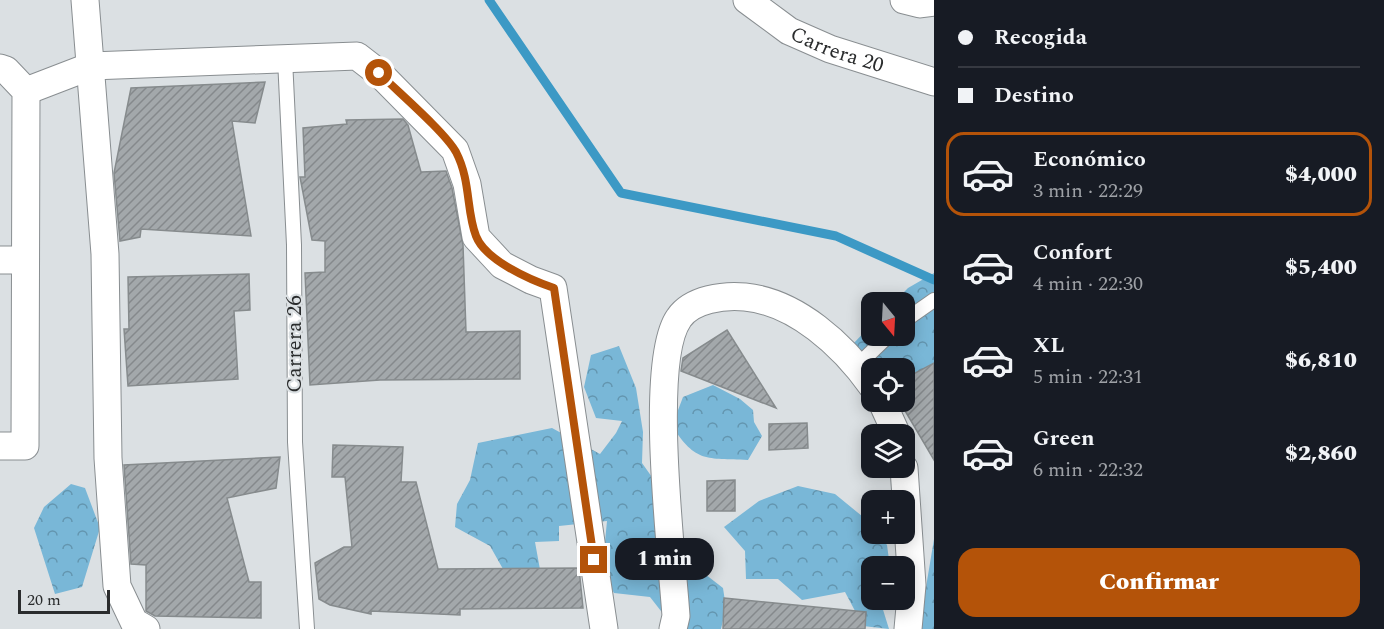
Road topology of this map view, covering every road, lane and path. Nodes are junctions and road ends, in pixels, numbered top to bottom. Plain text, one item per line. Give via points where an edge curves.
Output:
1 (85, 0) edge
2 (747, 0) edge
3 (904, 0) edge
4 (934, 2) edge
5 (285, 58) junction
6 (91, 66) junction
7 (0, 68) edge
8 (934, 82) edge
9 (26, 91) junction
10 (12, 260) edge
11 (934, 300) edge
12 (915, 312) edge
13 (861, 373) edge
14 (0, 446) edge
15 (905, 478) edge
16 (146, 629) edge
17 (307, 629) edge
18 (604, 629) edge
19 (673, 629) edge
20 (908, 629) edge

1 - 6 street
2 - 8 street, Carrera 20 via 789,30 830,49
3 - 4 street
5 - 6 street
5 - 17 lane, Carrera 26 via 294,245 295,442
5 - 18 street via 357,56 379,73 455,150 467,184 476,237 502,265 554,288
6 - 9 street
6 - 16 street via 105,254 108,458 117,586 134,622
7 - 9 street
9 - 10 street
10 - 14 street via 24,446
11 - 12 lane
13 - 19 street via 802,318 759,298 718,297 684,312 678,319 670,333 664,360 666,491 676,616
15 - 20 street via 912,585

